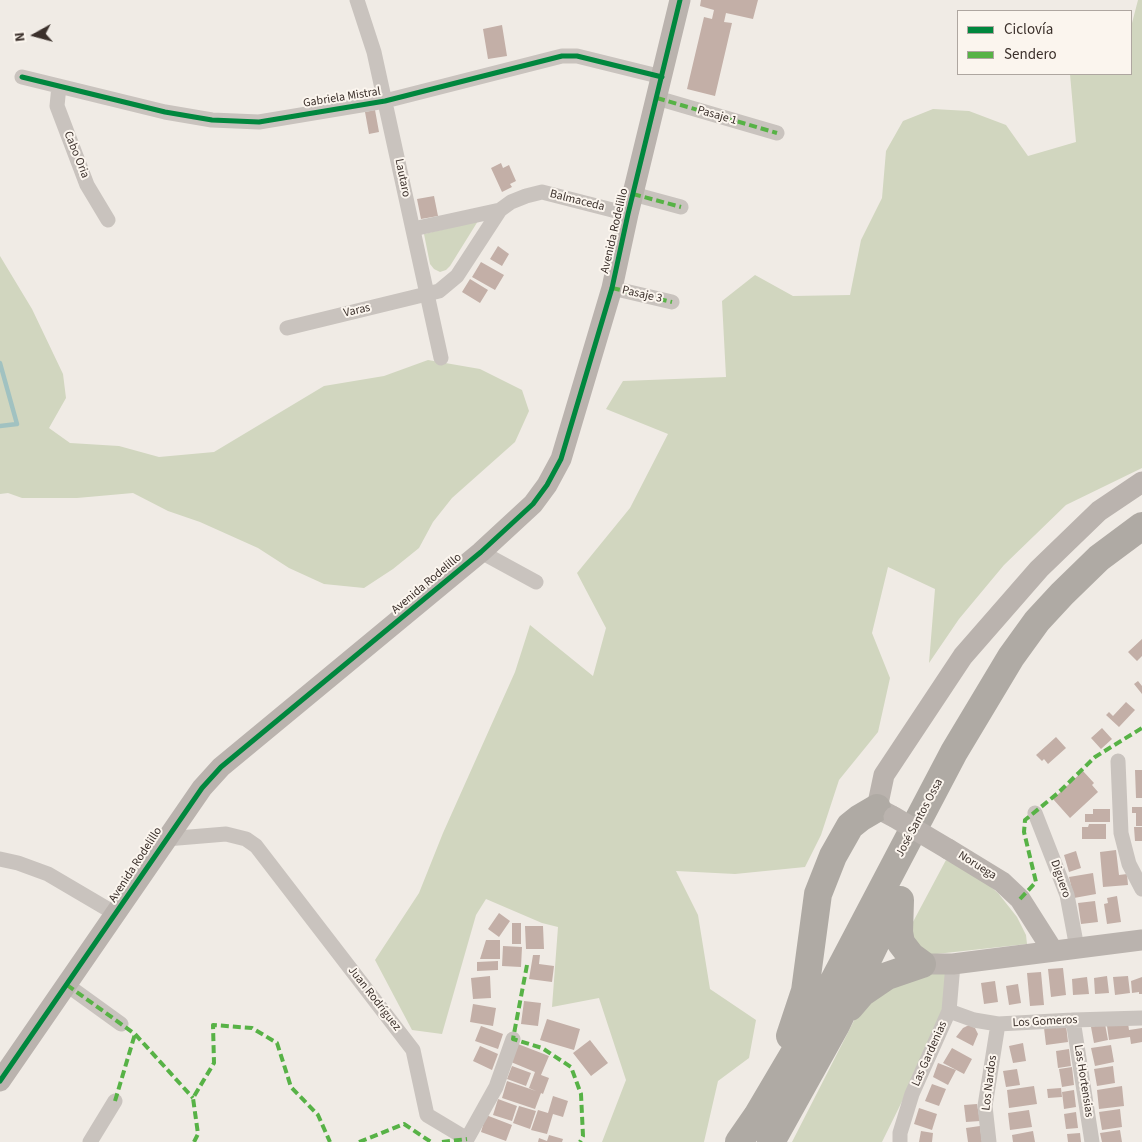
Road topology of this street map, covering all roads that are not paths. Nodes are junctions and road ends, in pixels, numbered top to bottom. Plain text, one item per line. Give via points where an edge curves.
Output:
1 (357, 0) edge
2 (680, 0) edge
3 (22, 77) dead end
4 (662, 77) junction
5 (59, 86) junction
6 (657, 98) junction
7 (385, 101) junction
8 (776, 134) dead end
9 (630, 204) junction
10 (681, 207) dead end
11 (500, 210) junction
12 (108, 220) dead end
13 (413, 229) junction
14 (612, 288) junction
15 (427, 294) junction
16 (672, 302) dead end
17 (287, 328) dead end
18 (441, 358) dead end
19 (1142, 482) edge
20 (1142, 526) edge
21 (1142, 547) edge
22 (481, 552) junction
23 (536, 582) dead end
24 (1118, 762) dead end
25 (886, 813) junction
26 (1035, 813) dead end
27 (166, 839) junction
28 (0, 859) edge
29 (1142, 889) edge
30 (900, 893) junction
31 (116, 914) junction
32 (1142, 940) edge
33 (1077, 948) junction
34 (1053, 950) junction
35 (922, 964) junction
36 (952, 964) junction
37 (67, 985) junction
38 (950, 1011) junction
39 (1142, 1018) edge
40 (1073, 1020) junction
41 (121, 1024) dead end
42 (998, 1024) junction
43 (836, 1025) junction
44 (513, 1039) dead end
45 (0, 1081) edge
46 (116, 1101) dead end
47 (757, 1116) junction
48 (90, 1142) edge
49 (739, 1142) edge
50 (771, 1142) edge
51 (900, 1142) edge
52 (989, 1142) edge
53 (1092, 1142) edge

1 - 7 street, Lautaro via 372,44
2 - 4 street, Avenida Rodelillo
3 - 5 street, Gabriela Mistral
4 - 6 street, Avenida Rodelillo
4 - 7 street, Gabriela Mistral via 577,56 562,56
5 - 7 street, Gabriela Mistral via 165,112 259,122
5 - 12 street, Cabo Oria via 56,106 87,185
6 - 8 street, Pasaje 1
6 - 9 street, Avenida Rodelillo
7 - 13 street, Lautaro
9 - 10 street, Balmaceda
9 - 11 street, Balmaceda via 542,192 511,202
9 - 14 street, Avenida Rodelillo
11 - 13 street, Balmaceda
11 - 15 street, Balmaceda via 457,276 439,291
13 - 15 street, Lautaro
14 - 16 street, Pasaje 3
14 - 22 street, Avenida Rodelillo via 561,459 533,504
15 - 17 street, Varas
15 - 18 street, Lautaro
19 - 25 street via 1099,511 1039,568 963,656 884,775
20 - 47 highway, José Santos Ossa via 1099,558 1062,594 1011,657 954,752 809,1028
21 - 30 highway, José Santos Ossa via 1090,587 1034,652 962,774
22 - 23 street
22 - 27 street, Avenida Rodelillo via 221,767
24 - 29 street via 1121,833 1129,864
25 - 34 street, Noruega, bridge via 1002,882 1020,899
25 - 47 highway via 860,818 850,826 830,864 818,894 805,991 777,1073
26 - 33 street, Diguero via 1066,895
27 - 31 street, Avenida Rodelillo
27 - 44 street, Juan Rodríguez via 226,834 246,839 256,846 413,1050 427,1115 467,1139 496,1087
28 - 31 street via 48,874
30 - 35 highway via 901,943
30 - 43 highway, José Santos Ossa
31 - 37 street, Avenida Rodelillo
32 - 33 street
33 - 34 street
34 - 36 street
35 - 36 street
35 - 43 highway via 887,976 862,993
36 - 38 street, Las Gardenias
37 - 41 street
37 - 45 street, Avenida Rodelillo
38 - 42 street, Los Gomeros
38 - 51 street, Las Gardenias via 912,1094
39 - 40 street, Los Gomeros
40 - 42 street, Los Gomeros
40 - 53 street, Las Hortensias
42 - 52 street, Los Nardos via 985,1106
43 - 50 highway, José Santos Ossa
46 - 48 street
47 - 49 highway, José Santos Ossa

